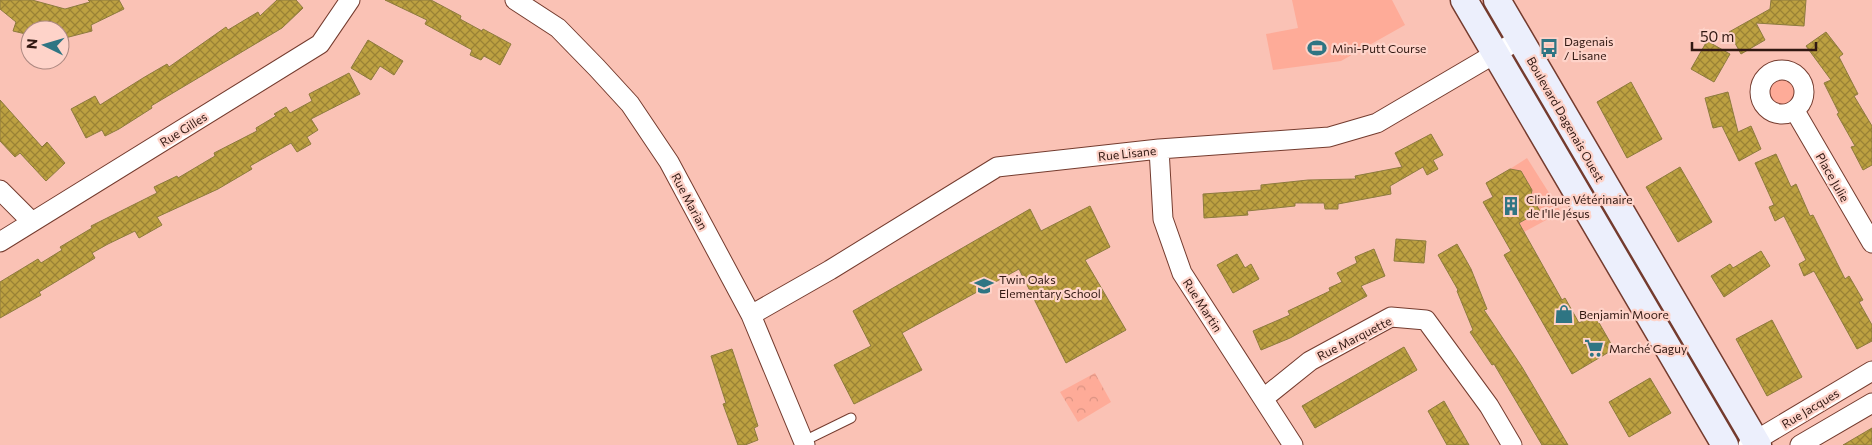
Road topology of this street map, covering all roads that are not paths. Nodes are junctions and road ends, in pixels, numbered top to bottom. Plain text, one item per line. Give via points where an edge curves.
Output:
1 (350, 0) edge
2 (1464, 0) edge
3 (1497, 0) edge
4 (521, 2) edge
5 (1520, 40) junction
6 (1496, 54) junction
7 (1795, 110) dead end
8 (1159, 149) junction
9 (0, 190) edge
10 (32, 222) junction
11 (0, 242) edge
12 (1872, 243) edge
13 (751, 315) junction
14 (1872, 371) edge
15 (1264, 398) junction
16 (1872, 402) edge
17 (851, 418) dead end
18 (804, 443) edge
19 (1754, 444) edge
20 (1293, 445) edge
21 (1512, 445) edge
22 (1724, 445) edge
23 (1800, 445) edge

1 - 10 street, Rue Gilles via 320,44
2 - 6 main road
3 - 5 main road, Boulevard Dagenais Ouest
4 - 13 street, Rue Marian via 558,28 630,104 669,162
5 - 6 street, Rue Lisane
5 - 19 main road, Boulevard Dagenais Ouest
6 - 8 street, Rue Lisane via 1377,123 1357,130 1329,137
6 - 22 main road
7 - 12 street, Place Julie
8 - 13 street, Rue Lisane via 997,168
8 - 15 street, Rue Martin via 1163,219 1182,273
9 - 10 street
10 - 11 street, Rue Gilles
13 - 18 street, Rue Marian
14 - 19 street, Rue Jacques
15 - 20 street, Rue Martin
15 - 21 street, Rue Marquette via 1310,361 1391,317 1426,320 1489,406
16 - 23 street
17 - 18 lane

